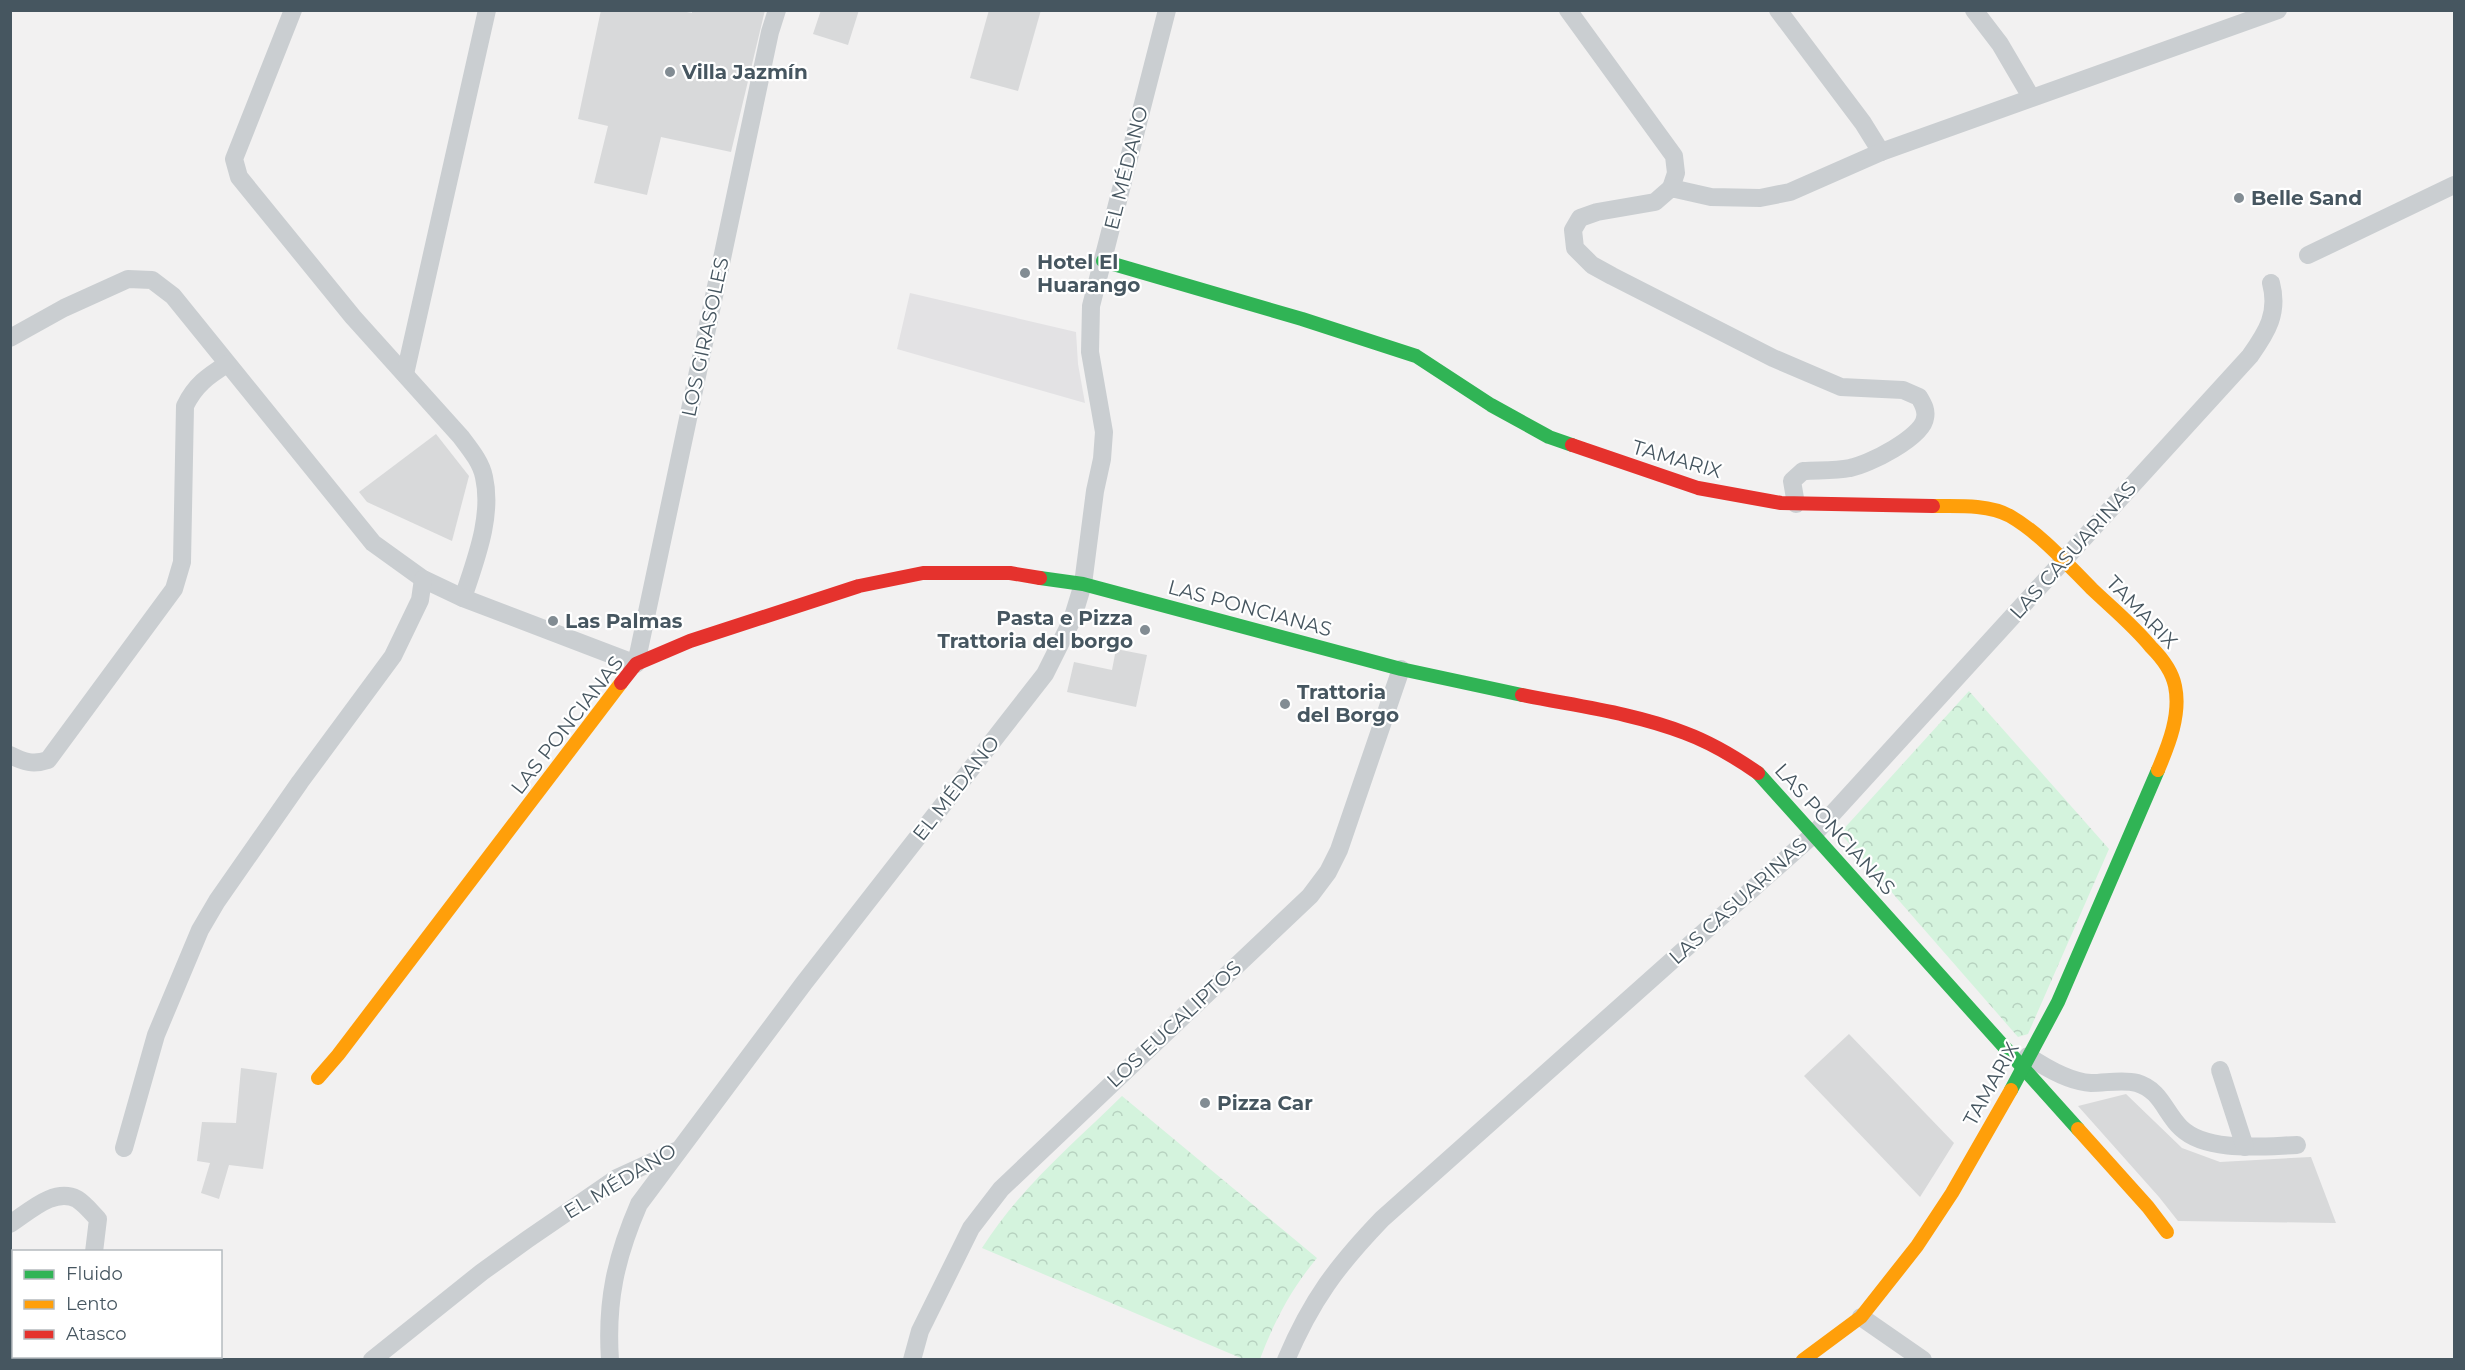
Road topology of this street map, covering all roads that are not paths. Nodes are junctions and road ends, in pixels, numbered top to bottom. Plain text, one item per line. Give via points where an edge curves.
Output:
1 (293, 10) edge
2 (487, 10) edge
3 (777, 10) edge
4 (1167, 10) edge
5 (1568, 10) edge
6 (1778, 10) edge
7 (1974, 10) edge
8 (2278, 10) edge
9 (2031, 97) junction
10 (1881, 152) junction
11 (2454, 185) edge
12 (1671, 188) junction
13 (2308, 255) dead end
14 (1102, 261) junction
15 (2271, 283) dead end
16 (10, 338) edge
17 (227, 364) junction
18 (405, 374) junction
19 (1796, 504) junction
20 (2063, 561) junction
21 (423, 579) junction
22 (1083, 584) junction
23 (463, 598) junction
24 (636, 664) junction
25 (1401, 669) junction
26 (10, 755) edge
27 (1814, 834) junction
28 (2025, 1062) junction
29 (2220, 1070) dead end
30 (318, 1078) dead end
31 (2297, 1145) dead end
32 (2245, 1147) junction
33 (124, 1148) dead end
34 (678, 1150) junction
35 (10, 1224) edge
36 (2167, 1232) dead end
37 (94, 1250) edge
38 (1862, 1317) junction
39 (372, 1359) edge
40 (610, 1359) edge
41 (912, 1359) edge
42 (1286, 1359) edge
43 (1803, 1359) edge
44 (1923, 1359) edge

1 - 18 street via 234,159 239,177 353,317
2 - 18 street
3 - 24 street, LOS GIRASOLES
4 - 14 street, EL MÉDANO
5 - 12 street via 1674,156 1676,173
6 - 10 street
7 - 9 street via 2000,44
8 - 9 street
9 - 10 street
10 - 12 street via 1790,192 1760,198 1712,197
11 - 13 street
12 - 19 street via 1655,202 1580,218 1573,230 1575,248 1592,265 1773,358 1841,387 1903,390 1919,397 1926,409 1925,421 1915,434 1874,461 1797,475 1792,481
14 - 19 street, TAMARIX via 1416,356 1549,437 1698,488
14 - 22 street, EL MÉDANO via 1089,330 1104,432
15 - 20 street, LAS CASUARINAS via 2274,315 2250,356
16 - 17 street via 128,279 152,280 173,297
17 - 21 street via 373,543
17 - 26 street via 204,378 185,406 182,562 174,589 48,760 36,764
18 - 23 street via 461,437 477,458 484,476 486,512 480,547
19 - 20 street, TAMARIX via 1988,509 2008,515
20 - 27 street, LAS CASUARINAS
20 - 28 street, TAMARIX via 2168,667 2175,685 2176,707 2164,756 2058,1002
21 - 23 street
21 - 33 street via 420,600 393,656 300,782 200,930 156,1035
22 - 24 street, LAS PONCIANAS via 1010,573 923,573 859,586 690,641
22 - 25 street, LAS PONCIANAS
22 - 34 street, EL MÉDANO via 1072,620 1045,674
23 - 24 street
24 - 30 street, LAS PONCIANAS
25 - 27 street, LAS PONCIANAS via 1684,732 1738,759 1762,776
25 - 41 street, LOS EUCALIPTOS via 1348,828 1328,872 1310,896 1001,1189 971,1228 920,1331
27 - 28 street, LAS PONCIANAS
27 - 42 street, LAS CASUARINAS via 1382,1219 1343,1260 1317,1297
28 - 32 street via 2089,1083 2137,1083 2159,1096 2174,1120 2191,1136
28 - 36 street, LAS PONCIANAS
28 - 38 street, TAMARIX via 1946,1202
29 - 32 street
31 - 32 street
34 - 39 street, EL MÉDANO via 617,1178 482,1272
34 - 40 street via 639,1204 623,1240 614,1272
35 - 37 street via 51,1197 78,1199 98,1219
38 - 43 street, TAMARIX
38 - 44 street

